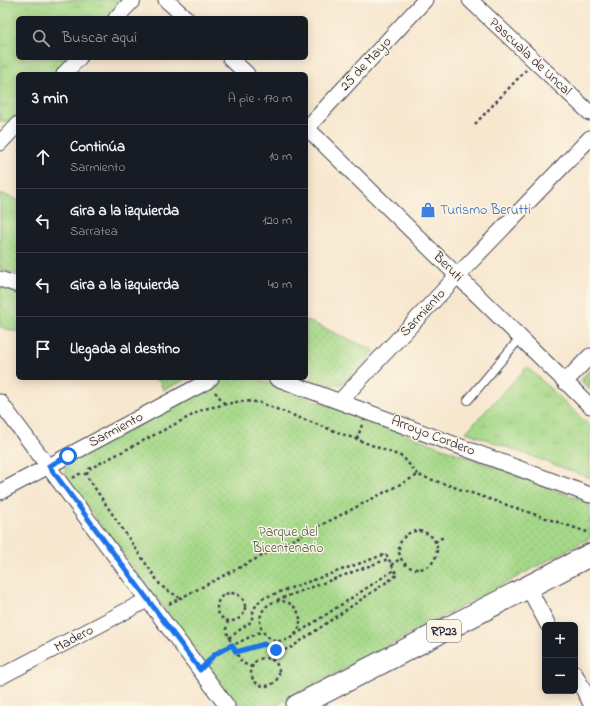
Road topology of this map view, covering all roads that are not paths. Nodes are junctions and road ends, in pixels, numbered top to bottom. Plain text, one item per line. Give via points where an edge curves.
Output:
1 (133, 0) edge
2 (166, 0) edge
3 (425, 0) edge
4 (470, 0) edge
5 (118, 16) edge
6 (184, 16) edge
7 (77, 60) edge
8 (232, 60) edge
9 (66, 72) edge
10 (245, 72) edge
11 (590, 113) edge
12 (16, 126) edge
13 (308, 126) edge
14 (308, 130) edge
15 (590, 138) edge
16 (1, 139) edge
17 (457, 276) junction
18 (0, 279) edge
19 (16, 284) edge
20 (520, 338) junction
21 (590, 356) edge
22 (208, 380) edge
23 (282, 380) edge
24 (565, 382) junction
25 (468, 400) dead end
26 (340, 401) junction
27 (0, 402) edge
28 (590, 406) edge
29 (49, 466) junction
30 (0, 492) edge
31 (590, 495) edge
32 (590, 555) edge
33 (528, 587) junction
34 (151, 605) junction
35 (546, 622) edge
36 (0, 678) edge
37 (578, 680) edge
38 (590, 702) edge
39 (227, 706) edge
40 (297, 706) edge

1 - 5 street
2 - 6 street
3 - 13 street, 25 de Mayo
4 - 11 street, Pascuala de Uncal
7 - 9 street
8 - 10 street
12 - 16 street
14 - 17 street, Beruti
15 - 17 street, Sarmiento
17 - 20 street, Beruti
17 - 26 street, Sarmiento
18 - 19 street
20 - 24 street, Beruti
20 - 25 lane
21 - 24 street
22 - 29 street, Sarmiento
23 - 26 street, Arroyo Cordero
24 - 28 street, Beruti
26 - 31 street, Arroyo Cordero
27 - 29 street
29 - 30 street, Sarmiento
29 - 34 street
32 - 33 main road, RP23
33 - 35 street
33 - 40 main road, RP23
34 - 36 street, Madero
34 - 39 street
37 - 38 street

